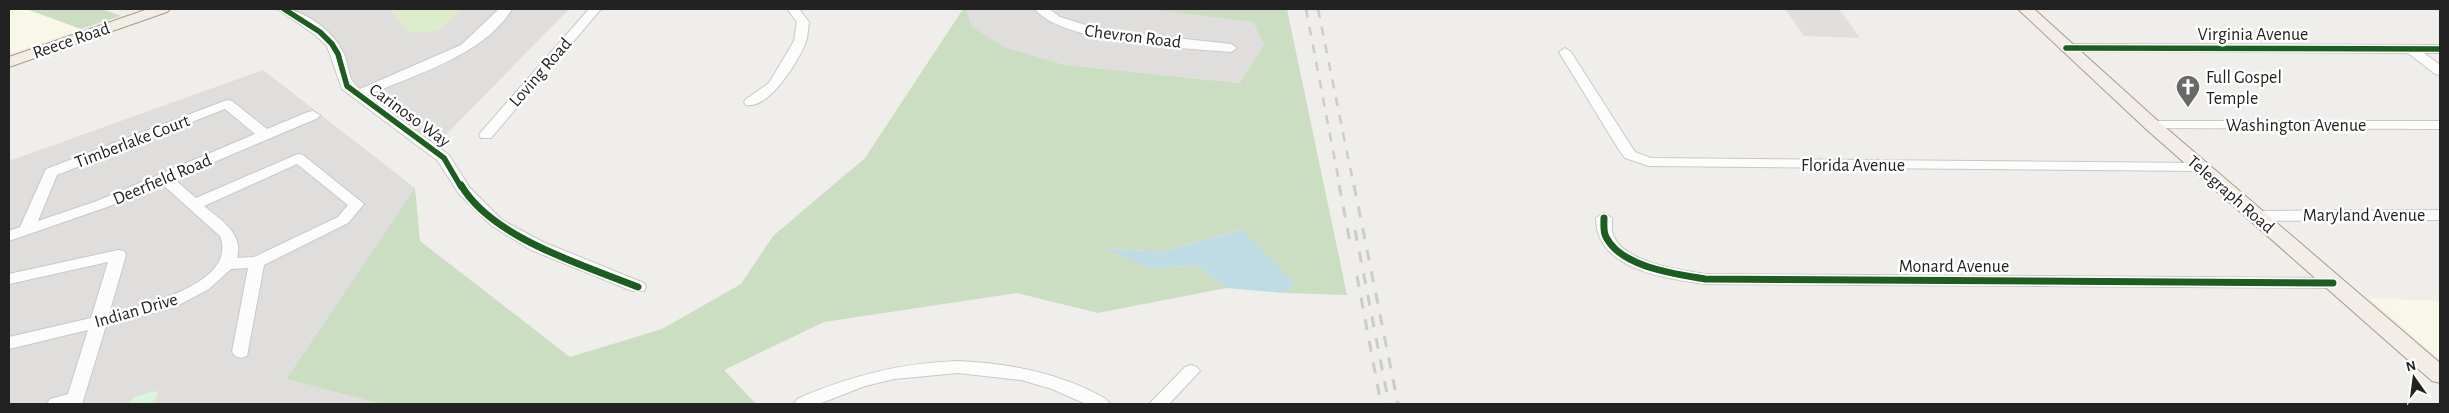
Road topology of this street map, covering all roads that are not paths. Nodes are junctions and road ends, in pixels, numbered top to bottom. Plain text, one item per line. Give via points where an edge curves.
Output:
1 (162, 9) edge
2 (286, 9) edge
3 (506, 9) edge
4 (595, 9) edge
5 (792, 9) edge
6 (1041, 9) edge
7 (2025, 9) edge
8 (1231, 48) dead end
9 (2066, 48) junction
10 (2411, 49) junction
11 (2440, 50) edge
12 (1564, 52) dead end
13 (9, 62) edge
14 (2440, 71) edge
15 (358, 96) junction
16 (751, 102) dead end
17 (313, 115) dead end
18 (2152, 125) junction
19 (2440, 125) edge
20 (265, 135) junction
21 (486, 135) dead end
22 (2201, 167) junction
23 (164, 178) junction
24 (194, 205) junction
25 (2440, 215) edge
26 (2257, 216) junction
27 (1604, 218) dead end
28 (26, 231) junction
29 (9, 236) edge
30 (257, 262) junction
31 (226, 264) junction
32 (9, 279) edge
33 (2334, 283) junction
34 (638, 287) dead end
35 (99, 322) junction
36 (9, 343) edge
37 (241, 352) dead end
38 (1191, 371) dead end
39 (2440, 375) edge
40 (56, 404) edge
41 (803, 404) edge
42 (1101, 404) edge
43 (1158, 404) edge

1 - 13 main road, Reece Road
2 - 15 street, Carinoso Way via 329,40 340,58 342,78
3 - 15 street via 465,48
4 - 21 street, Loving Road
5 - 16 street via 803,22 800,41 774,85
6 - 8 street, Chevron Road via 1063,24 1091,32
7 - 9 main road, Telegraph Road
9 - 10 street, Virginia Avenue
9 - 18 main road, Telegraph Road
10 - 11 street, Virginia Avenue
10 - 14 street
12 - 22 street, Florida Avenue via 1630,155 1649,162
15 - 34 street, Carinoso Way via 444,158 464,191 497,223 537,246
17 - 20 street, Deerfield Road
18 - 19 street, Washington Avenue
18 - 22 main road, Telegraph Road
20 - 23 street, Deerfield Road
20 - 28 street, Timberlake Court via 227,104 51,172
22 - 26 main road, Telegraph Road
23 - 24 street
23 - 28 street, Deerfield Road
24 - 30 street via 298,158 357,204 342,220
24 - 31 street via 232,240 231,255
25 - 26 street, Maryland Avenue
26 - 33 main road, Telegraph Road
27 - 33 street, Monard Avenue via 1606,236 1622,253 1660,270 1705,279
28 - 29 street, Deerfield Road
30 - 31 street
30 - 37 street
31 - 35 street, Indian Drive via 204,285 169,303
32 - 35 street via 118,255
33 - 39 main road, Telegraph Road
35 - 36 street, Indian Drive
35 - 40 street via 76,399
38 - 43 street
41 - 42 street via 856,383 938,367 1028,375 1069,388

